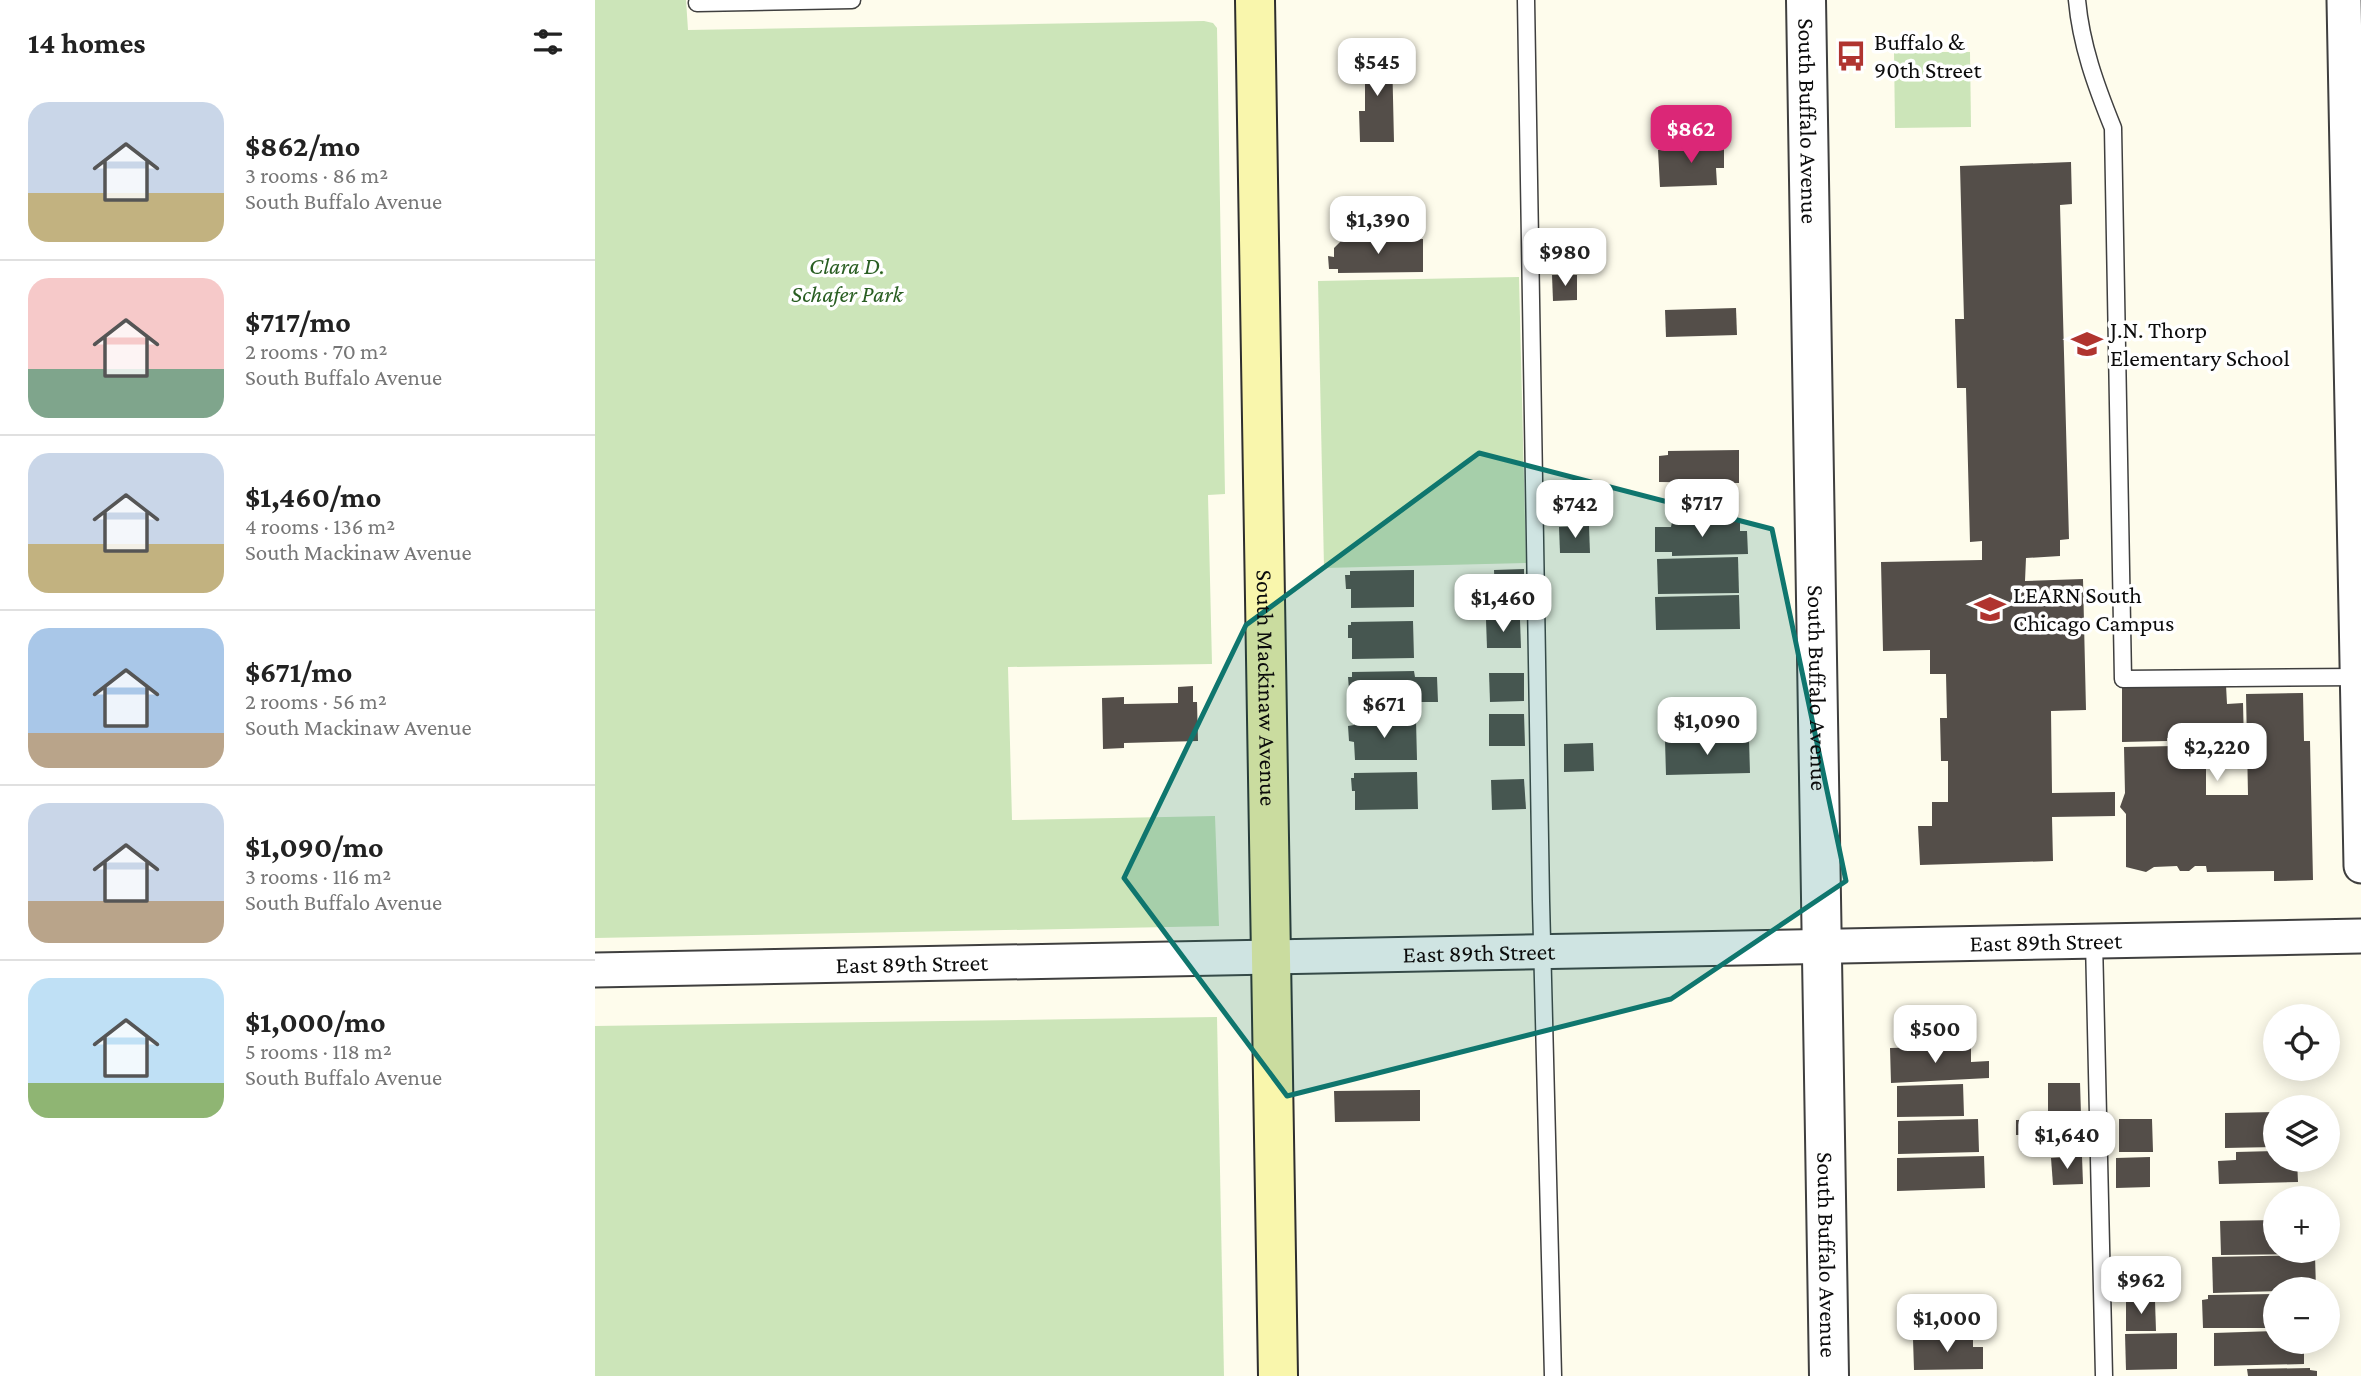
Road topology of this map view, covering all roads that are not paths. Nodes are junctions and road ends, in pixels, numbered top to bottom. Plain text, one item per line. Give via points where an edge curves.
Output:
1 (852, 0) edge
2 (1255, 0) edge
3 (1526, 0) edge
4 (1806, 0) edge
5 (2077, 0) edge
6 (2344, 0) edge
7 (697, 3) dead end
8 (2357, 677) junction
9 (2361, 866) edge
10 (2361, 936) edge
11 (2094, 941) junction
12 (1821, 946) junction
13 (1542, 951) junction
14 (1272, 957) junction
15 (595, 970) edge
16 (1278, 1376) edge
17 (1553, 1376) edge
18 (1829, 1376) edge
19 (2105, 1376) edge

1 - 7 lane
2 - 14 main road, South Mackinaw Avenue
3 - 13 lane
4 - 12 street, South Buffalo Avenue
5 - 8 lane via 2079,31 2113,128 2123,679
6 - 8 street
8 - 9 street
10 - 11 street, East 89th Street
11 - 12 street, East 89th Street
11 - 19 lane
12 - 13 street, East 89th Street
12 - 18 street, South Buffalo Avenue
13 - 14 street, East 89th Street
13 - 17 lane
14 - 15 street, East 89th Street
14 - 16 main road, South Mackinaw Avenue

